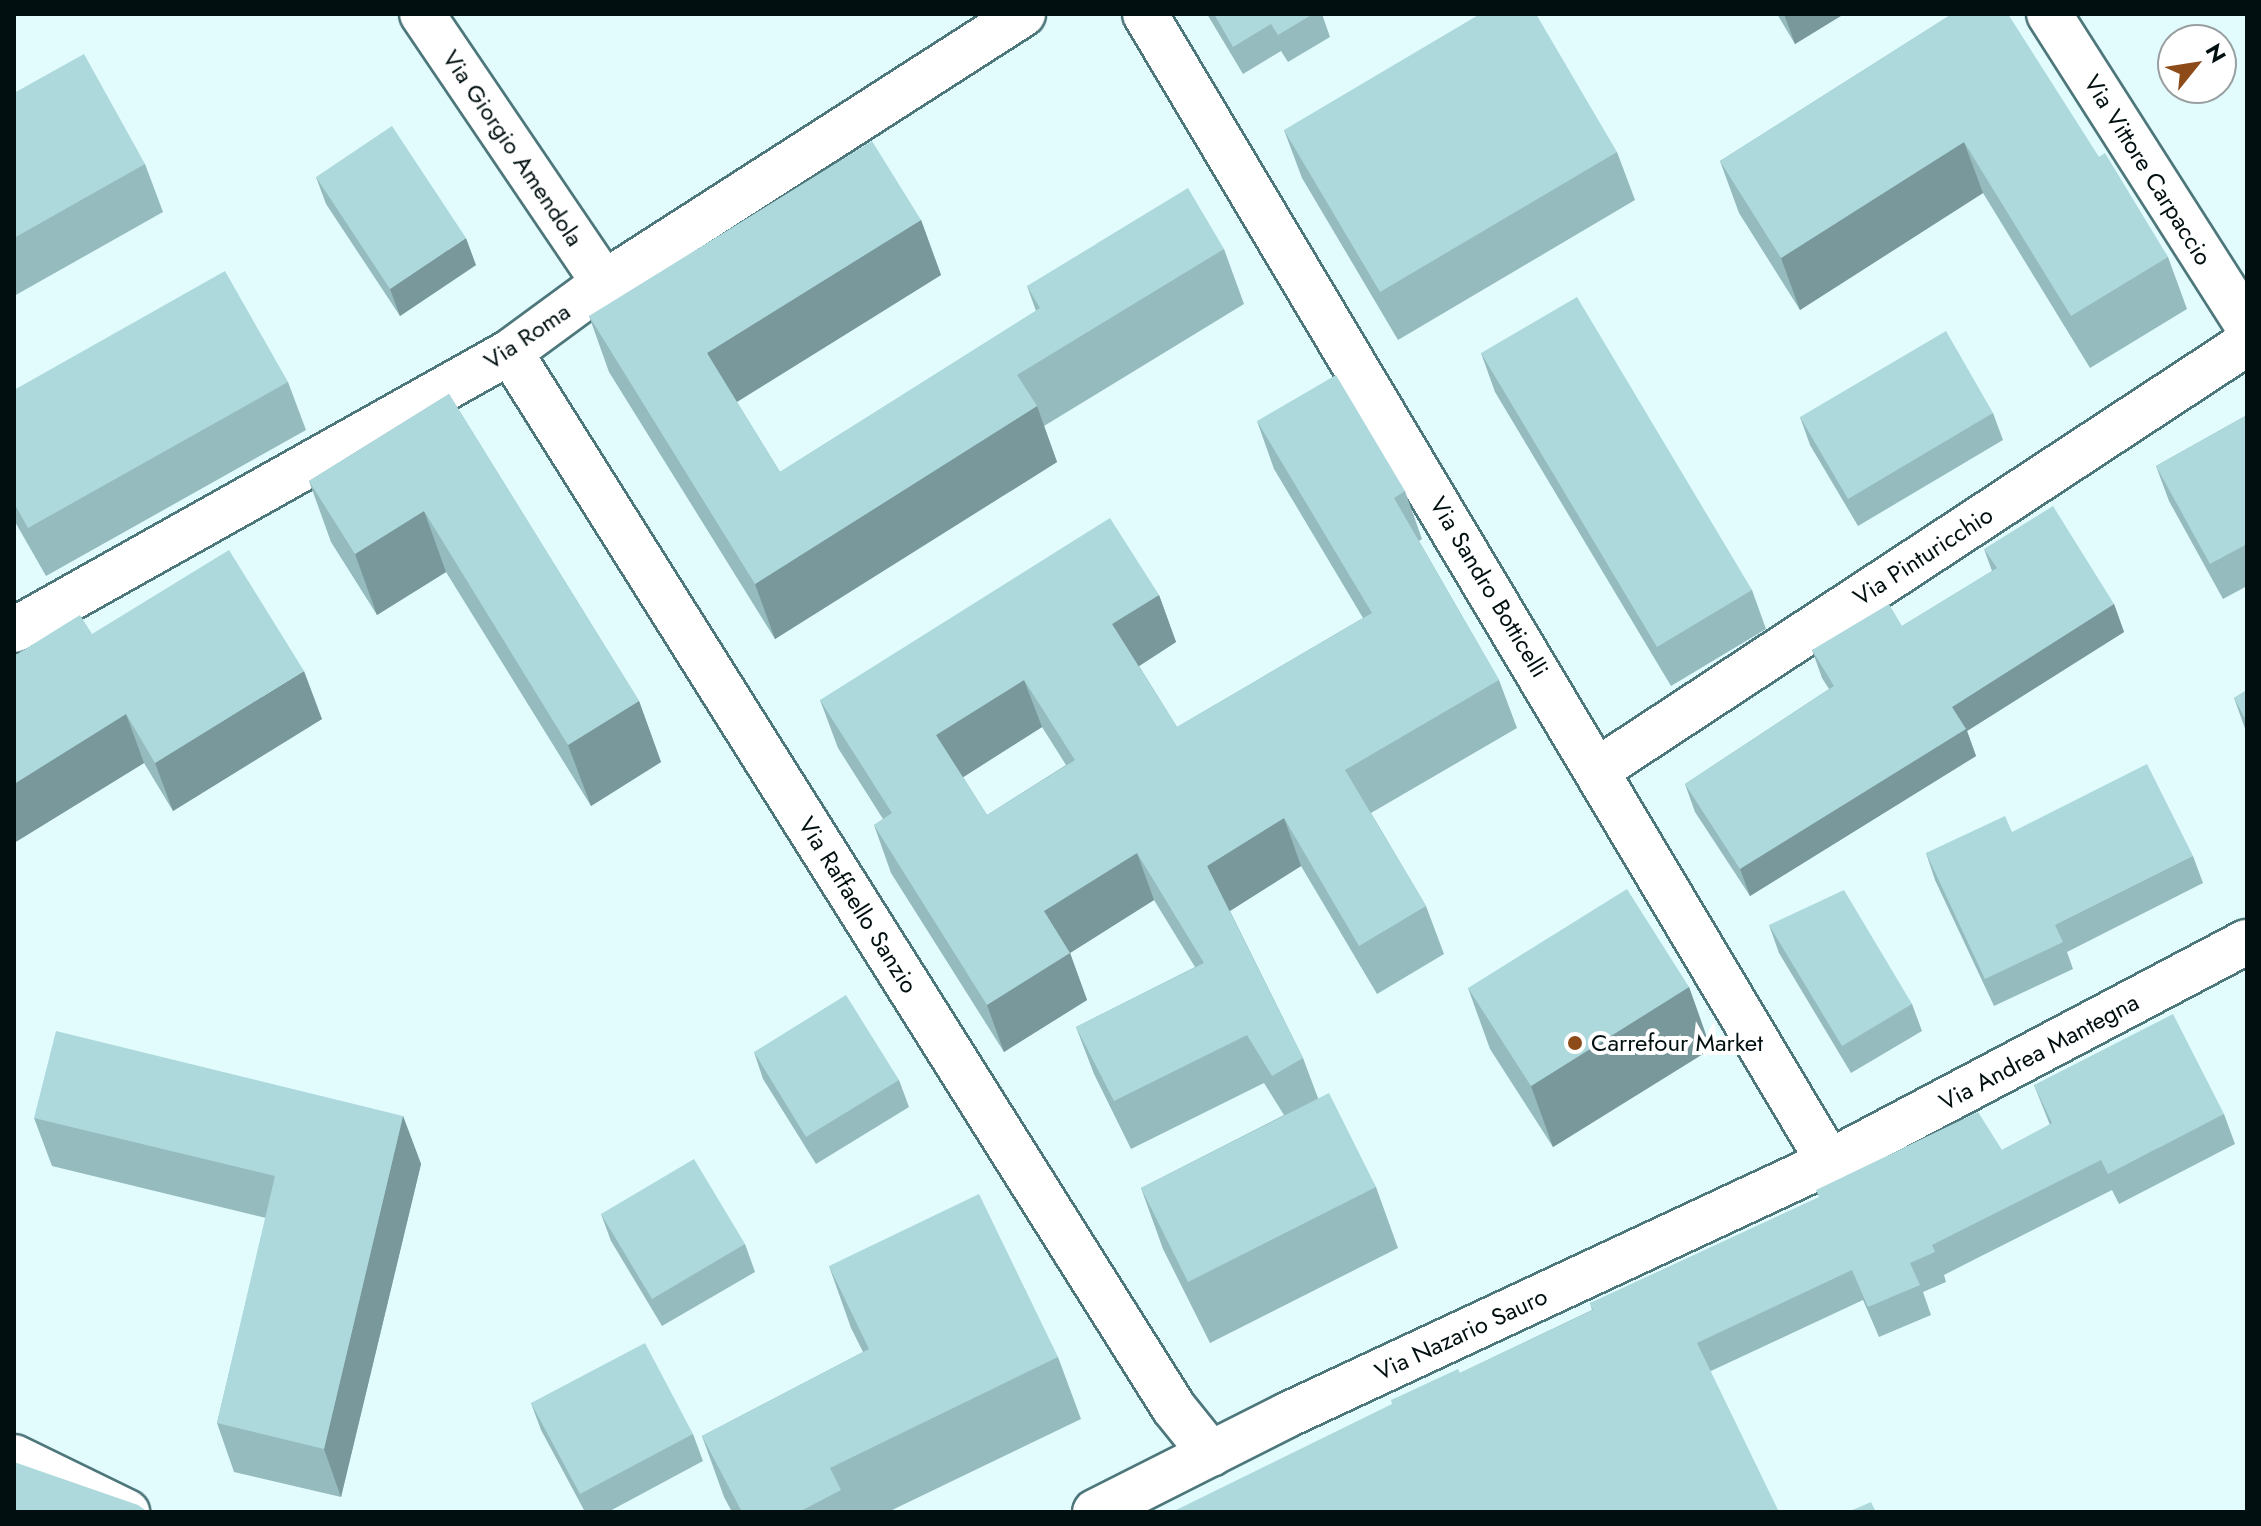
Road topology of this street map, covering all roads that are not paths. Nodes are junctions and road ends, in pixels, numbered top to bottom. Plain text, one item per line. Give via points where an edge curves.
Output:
1 (422, 14) edge
2 (1023, 14) edge
3 (1145, 14) edge
4 (2049, 14) edge
5 (604, 283) junction
6 (2247, 325) edge
7 (2247, 343) edge
8 (510, 352) junction
9 (14, 630) edge
10 (1599, 769) junction
11 (2247, 942) edge
12 (1829, 1162) junction
13 (1211, 1454) junction
14 (14, 1457) edge
15 (127, 1512) edge
16 (1095, 1512) edge

1 - 5 street, Via Giorgio Amendola
2 - 5 street, Via Roma
3 - 10 street, Via Sandro Botticelli
4 - 6 street, Via Vittore Carpaccio
5 - 8 street, Via Roma
7 - 10 street, Via Pinturicchio
8 - 9 street, Via Roma
8 - 13 street, Via Raffaello Sanzio via 1174,1408
10 - 12 street, Via Sandro Botticelli
11 - 12 street, Via Andrea Mantegna
12 - 13 street, Via Nazario Sauro
13 - 16 street, Via Nazario Sauro
14 - 15 street

